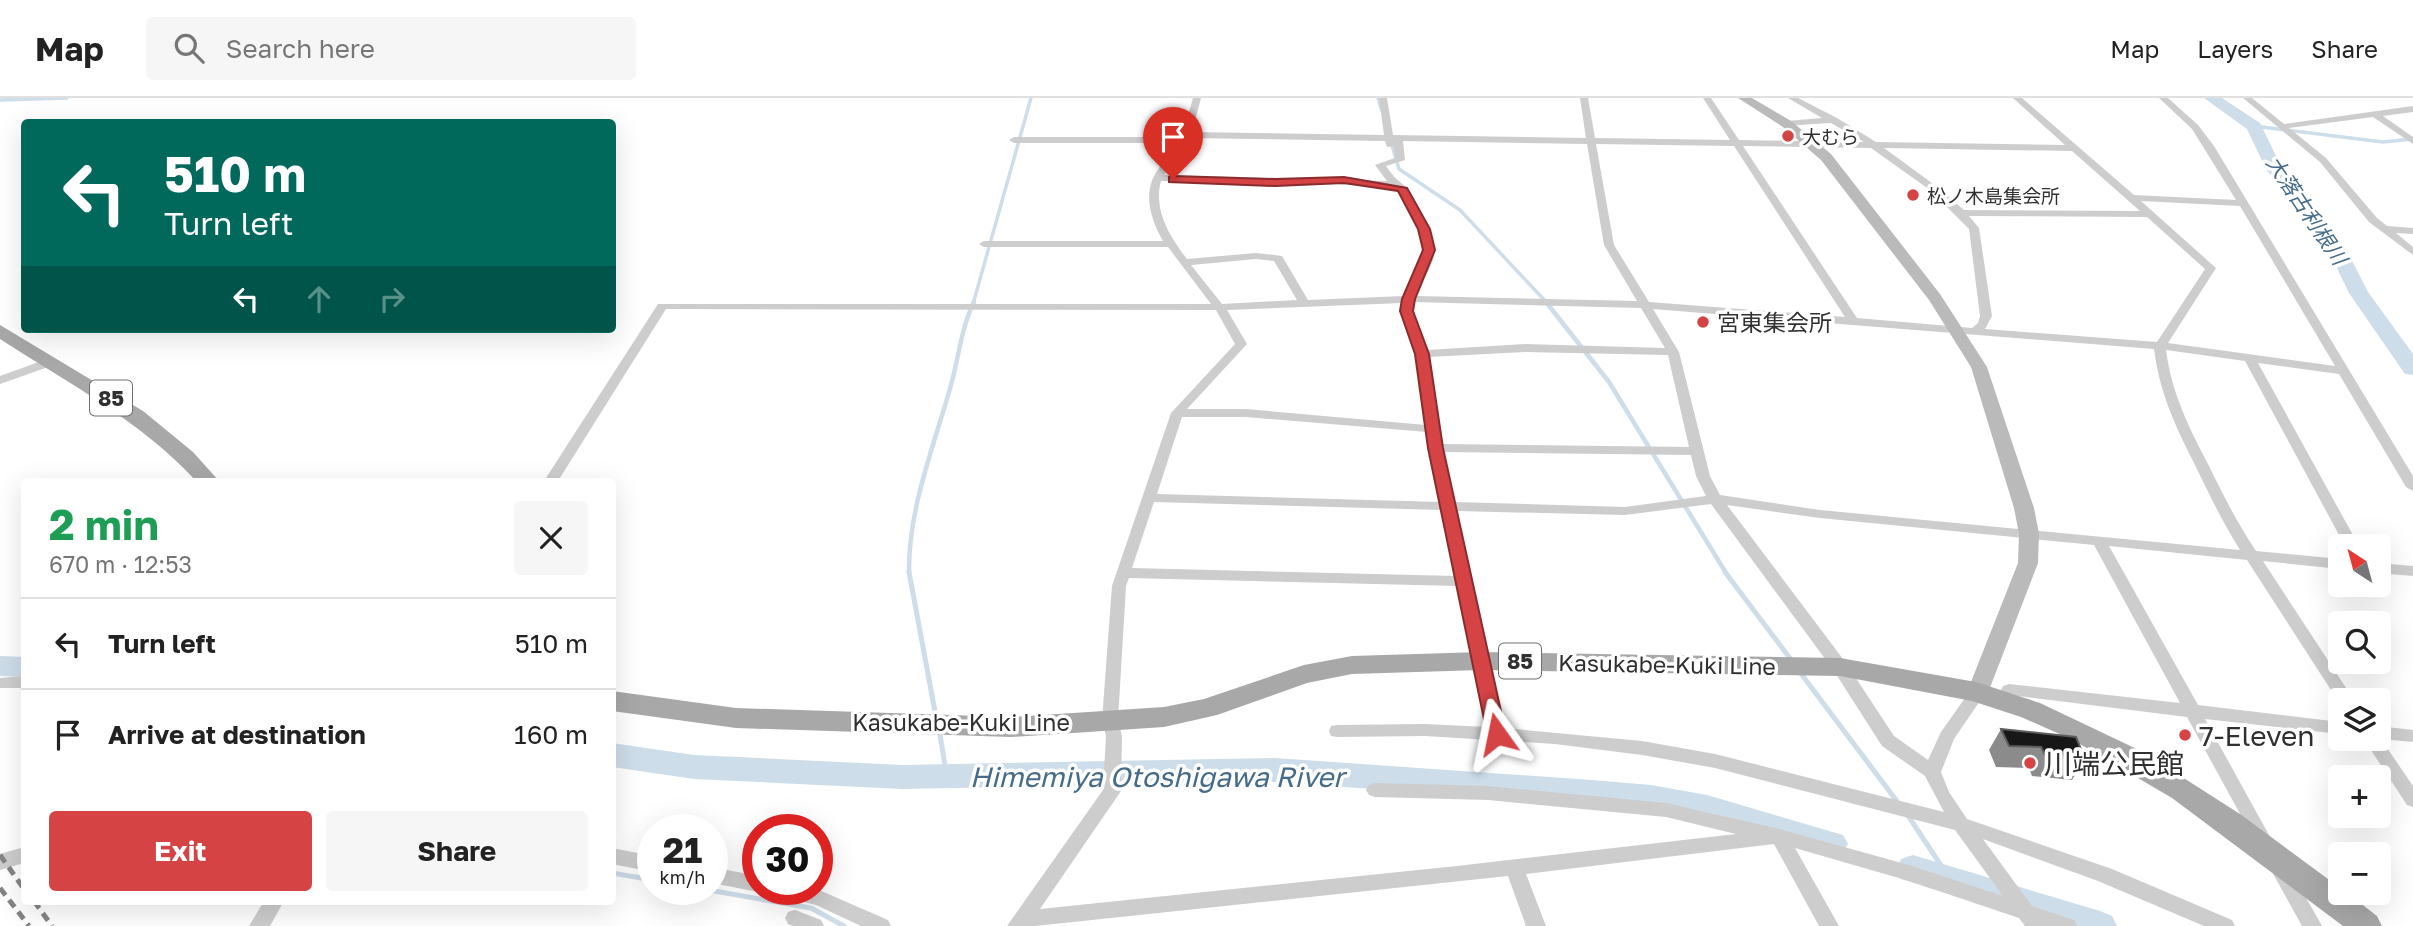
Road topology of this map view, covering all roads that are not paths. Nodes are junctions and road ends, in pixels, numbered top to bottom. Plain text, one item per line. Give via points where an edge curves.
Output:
1 (1197, 98) edge
2 (1383, 98) edge
3 (1584, 98) edge
4 (1707, 98) edge
5 (1744, 98) edge
6 (1792, 98) edge
7 (2017, 98) edge
8 (2163, 98) edge
9 (2247, 98) edge
10 (2413, 108) edge
11 (2375, 114) junction
12 (1835, 120) junction
13 (1787, 124) junction
14 (2285, 126) junction
15 (1187, 135) junction
16 (1394, 137) junction
17 (1014, 140) dead end
18 (1590, 140) junction
19 (2413, 141) edge
20 (1737, 142) junction
21 (1813, 144) junction
22 (1872, 145) junction
23 (2074, 148) junction
24 (1159, 178) junction
25 (1395, 185) junction
26 (2130, 198) junction
27 (2243, 203) junction
28 (1961, 213) junction
29 (2148, 214) junction
30 (2384, 229) junction
31 (2413, 231) edge
32 (984, 244) dead end
33 (1171, 244) junction
34 (2413, 252) edge
35 (1185, 262) junction
36 (1408, 299) junction
37 (1303, 301) junction
38 (1646, 305) junction
39 (1220, 307) junction
40 (1854, 322) junction
41 (1967, 330) junction
42 (0, 331) edge
43 (2160, 346) junction
44 (1674, 352) junction
45 (1422, 354) junction
46 (2249, 358) junction
47 (47, 363) junction
48 (2342, 371) junction
49 (0, 380) edge
50 (1177, 413) junction
51 (1432, 429) junction
52 (1436, 448) junction
53 (1696, 451) junction
54 (206, 478) edge
55 (553, 478) edge
56 (2413, 488) edge
57 (1148, 498) junction
58 (1715, 499) junction
59 (1448, 504) junction
60 (2029, 534) junction
61 (2345, 534) edge
62 (2099, 541) junction
63 (2252, 555) junction
64 (2328, 563) edge
65 (2391, 570) edge
66 (1123, 573) junction
67 (2411, 573) edge
68 (1464, 581) junction
69 (1481, 661) junction
70 (1840, 667) junction
71 (4, 682) dead end
72 (21, 682) edge
73 (2338, 688) edge
74 (2009, 690) dead end
75 (1978, 692) junction
76 (616, 702) edge
77 (2192, 711) junction
78 (2328, 727) edge
79 (1112, 728) junction
80 (1337, 731) dead end
81 (2391, 733) edge
82 (1497, 734) junction
83 (2413, 736) edge
84 (2380, 751) edge
85 (1932, 772) junction
86 (1375, 790) dead end
87 (2413, 800) edge
88 (1961, 824) junction
89 (1779, 836) junction
90 (2269, 852) junction
91 (21, 856) edge
92 (616, 857) edge
93 (637, 861) edge
94 (0, 862) edge
95 (1514, 867) junction
96 (833, 904) edge
97 (272, 905) edge
98 (795, 918) dead end
99 (2030, 918) edge
100 (1020, 922) edge
101 (259, 926) edge
102 (814, 926) edge
103 (881, 926) edge
104 (1536, 926) edge
105 (1829, 926) edge
106 (2067, 926) edge
107 (2225, 926) edge
108 (2312, 926) edge
109 (2366, 926) edge

1 - 15 street
2 - 16 street
3 - 18 street
4 - 20 street
5 - 13 street
6 - 12 street
7 - 23 street
8 - 27 street via 2195,127
9 - 14 street
10 - 11 street
11 - 14 street
11 - 19 street
12 - 13 street
12 - 22 street
13 - 21 street
14 - 30 street via 2323,160
15 - 16 street
15 - 17 street via 1144,140
15 - 24 street
16 - 18 street
16 - 25 street via 1400,160 1380,165
18 - 20 street
18 - 38 street via 1609,244
20 - 21 street
20 - 40 street
21 - 22 street
21 - 41 street
22 - 23 street
22 - 28 street
23 - 26 street
24 - 25 street
24 - 33 street via 1154,190
25 - 36 street via 1402,188 1424,229 1429,250
26 - 27 street
26 - 29 street
27 - 48 street
28 - 29 street
28 - 41 street via 1975,228 1986,316 1983,324
29 - 43 street via 2211,268
30 - 31 street
30 - 34 street
32 - 33 street
33 - 35 street
35 - 37 street via 1278,258
35 - 39 street
36 - 37 street
36 - 38 street
36 - 45 street via 1407,311
37 - 39 street
38 - 40 street
38 - 44 street
39 - 50 street via 1241,344
39 - 55 street via 662,306
40 - 41 street
41 - 43 street
41 - 60 street
42 - 47 main road, 85
43 - 46 street
43 - 63 street via 2174,410 2230,523
44 - 45 street via 1524,348
44 - 53 street
45 - 51 street
46 - 48 street
46 - 61 street
47 - 49 street
47 - 54 main road, 85 via 143,418 183,451
48 - 56 street
50 - 51 street via 1246,413
50 - 57 street
51 - 52 street
52 - 53 street
52 - 59 street
53 - 58 street
57 - 59 street
57 - 66 street
58 - 59 street via 1625,511
58 - 60 street
58 - 70 street
59 - 68 street
60 - 62 street
60 - 75 street via 2028,563
62 - 63 street
62 - 77 street
63 - 64 street
63 - 73 street
65 - 67 street
66 - 68 street
66 - 79 street
68 - 69 street
69 - 70 main road, Kasukabe-Kuki Line / 85
69 - 79 main road, Kasukabe-Kuki Line / 85 via 1352,665 1284,680 1207,708
69 - 82 street
70 - 75 main road, Kasukabe-Kuki Line / 85
70 - 85 street via 1888,740
71 - 72 street
74 - 77 street
75 - 85 street via 1947,737
75 - 90 main road, Kasukabe-Kuki Line / 85 via 2118,752 2202,802
76 - 79 main road, Kasukabe-Kuki Line / 85 via 736,719
77 - 78 street
77 - 90 street
79 - 100 street via 1112,791
80 - 82 street
81 - 83 street
82 - 88 street via 1642,748 1715,761
84 - 87 street
85 - 88 street
86 - 89 street via 1625,804
88 - 99 street
88 - 107 street via 2105,875
89 - 95 street
89 - 99 street via 1909,873
89 - 105 street
90 - 108 street
90 - 109 main road, Kasukabe-Kuki Line / 85
91 - 94 street
92 - 93 street
95 - 100 street
95 - 104 street
96 - 103 street
97 - 101 street
98 - 102 street
99 - 106 street

